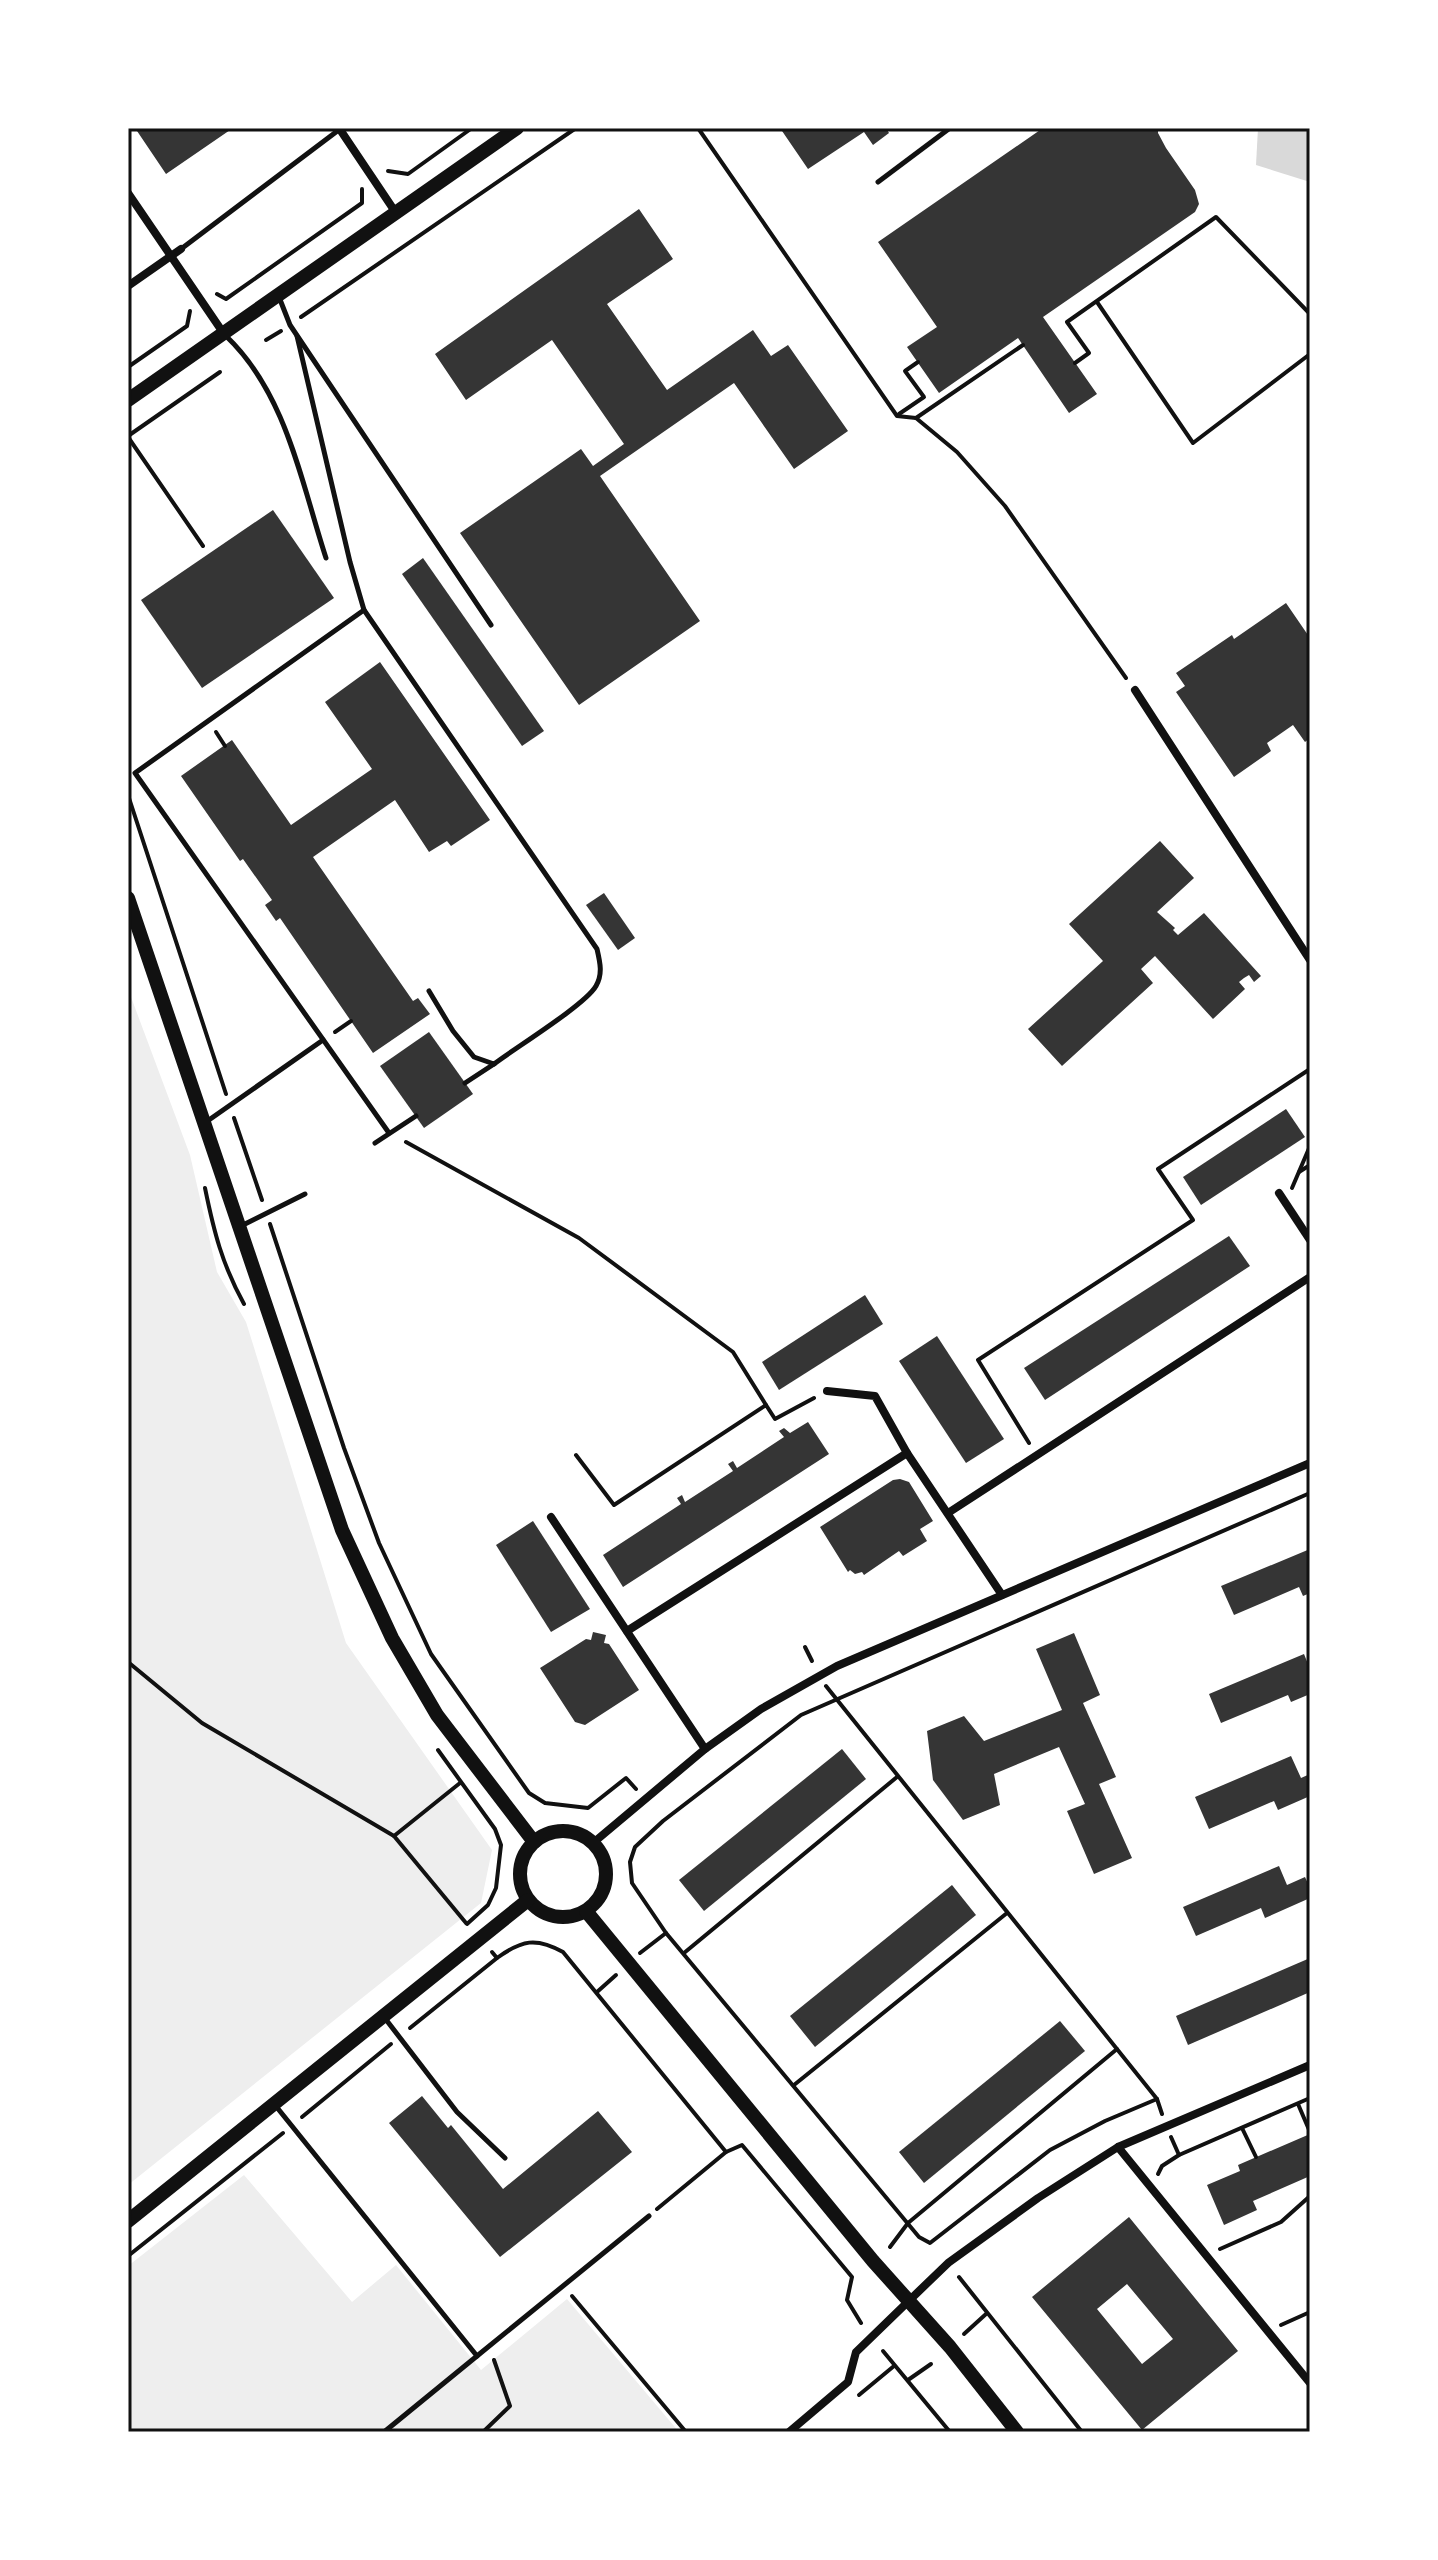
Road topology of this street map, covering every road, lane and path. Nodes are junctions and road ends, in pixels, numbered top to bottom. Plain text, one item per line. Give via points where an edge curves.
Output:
1 (340, 128) edge
2 (472, 128) edge
3 (517, 128) edge
4 (576, 128) edge
5 (698, 128) edge
6 (950, 128) edge
7 (388, 171) dead end
8 (878, 182) dead end
9 (361, 187) dead end
10 (128, 193) edge
11 (396, 213) junction
12 (181, 249) joint
13 (171, 257) junction
14 (128, 286) edge
15 (214, 293) dead end
16 (279, 296) junction
17 (1097, 301) junction
18 (190, 308) dead end
19 (1310, 314) edge
20 (290, 325) junction
21 (224, 334) junction
22 (297, 336) junction
23 (266, 340) dead end
24 (1023, 345) dead end
25 (1310, 354) edge
26 (918, 362) dead end
27 (1075, 363) dead end
28 (128, 367) edge
29 (220, 372) dead end
30 (128, 400) edge
31 (897, 416) junction
32 (916, 418) junction
33 (128, 437) edge
34 (203, 546) dead end
35 (326, 558) dead end
36 (364, 610) junction
37 (491, 625) dead end
38 (1135, 690) joint
39 (128, 795) edge
40 (128, 898) edge
41 (1310, 960) edge
42 (429, 991) dead end
43 (351, 1021) dead end
44 (323, 1040) junction
45 (494, 1064) junction
46 (1310, 1069) edge
47 (465, 1083) dead end
48 (230, 1106) junction
49 (416, 1116) dead end
50 (204, 1123) junction
51 (389, 1133) junction
52 (406, 1142) dead end
53 (375, 1143) dead end
54 (1310, 1146) edge
55 (1310, 1165) edge
56 (1299, 1172) junction
57 (204, 1185) dead end
58 (1279, 1193) dead end
59 (305, 1194) dead end
60 (1285, 1203) junction
61 (266, 1213) junction
62 (239, 1227) junction
63 (1310, 1240) edge
64 (1310, 1277) edge
65 (245, 1305) dead end
66 (827, 1391) joint
67 (766, 1405) junction
68 (907, 1453) junction
69 (576, 1455) dead end
70 (1037, 1456) junction
71 (1310, 1463) edge
72 (1310, 1493) edge
73 (948, 1513) junction
74 (551, 1517) dead end
75 (1002, 1595) junction
76 (627, 1631) junction
77 (805, 1647) dead end
78 (812, 1661) dead end
79 (128, 1662) edge
80 (826, 1686) dead end
81 (835, 1700) junction
82 (431, 1739) dead end
83 (705, 1749) junction
84 (897, 1777) junction
85 (461, 1783) junction
86 (645, 1799) junction
87 (663, 1821) junction
88 (394, 1836) junction
89 (534, 1842) junction
90 (593, 1843) junction
91 (528, 1900) junction
92 (586, 1911) junction
93 (1007, 1913) junction
94 (466, 1923) junction
95 (481, 1938) junction
96 (684, 1953) junction
97 (497, 1958) junction
98 (383, 2017) junction
99 (399, 2037) junction
100 (1117, 2048) junction
101 (1310, 2065) edge
102 (794, 2085) junction
103 (1157, 2099) dead end
104 (274, 2104) junction
105 (1298, 2104) dead end
106 (291, 2126) junction
107 (1242, 2128) dead end
108 (1310, 2132) edge
109 (1118, 2147) junction
110 (726, 2152) junction
111 (1256, 2157) dead end
112 (505, 2158) dead end
113 (1310, 2196) edge
114 (649, 2216) joint
115 (128, 2221) edge
116 (908, 2223) junction
117 (930, 2243) dead end
118 (890, 2247) dead end
119 (1217, 2252) dead end
120 (128, 2256) edge
121 (959, 2277) dead end
122 (562, 2285) junction
123 (908, 2302) junction
124 (1310, 2312) edge
125 (986, 2314) junction
126 (861, 2323) dead end
127 (1279, 2326) dead end
128 (964, 2334) dead end
129 (490, 2346) junction
130 (883, 2351) dead end
131 (477, 2356) junction
132 (931, 2364) dead end
133 (908, 2380) junction
134 (1310, 2383) edge
135 (384, 2432) edge
136 (483, 2432) edge
137 (686, 2432) edge
138 (789, 2432) edge
139 (950, 2432) edge
140 (1017, 2432) edge
141 (1082, 2432) edge

1 - 11 street
1 - 12 lane
2 - 7 path via 408,174
3 - 11 street
4 - 20 path
5 - 31 path
6 - 8 lane
9 - 15 path via 362,203 226,299
10 - 13 street
11 - 16 street
12 - 13 street
13 - 14 street
13 - 21 street
16 - 20 lane
16 - 21 street
17 - 19 path via 1216,217
17 - 25 path via 1193,443
17 - 27 path via 1067,322 1089,353
18 - 28 path via 187,326
20 - 22 lane
20 - 23 path
21 - 30 street
21 - 35 lane via 245,354 281,413
22 - 36 lane
22 - 37 lane
24 - 32 path
26 - 31 path via 905,371 924,397
29 - 33 path
31 - 32 path
32 - 38 path via 957,452 1005,506
33 - 34 path
36 - 44 lane via 135,773
36 - 45 lane via 597,949 600,976 595,989
38 - 41 street
39 - 48 path
40 - 50 street
42 - 45 lane via 474,1057
43 - 44 path
44 - 48 lane
44 - 51 lane
45 - 47 lane
46 - 70 path via 1158,1169 1193,1220 978,1360
48 - 50 lane
48 - 61 path
49 - 51 lane
50 - 62 street
51 - 53 lane
52 - 67 path via 579,1238 733,1352
54 - 56 path
55 - 56 path
56 - 60 path
57 - 65 path via 216,1243
58 - 60 street
59 - 61 lane
60 - 63 street
61 - 62 lane
61 - 86 path via 369,1516 431,1654 529,1793 545,1803 588,1808 626,1778
62 - 89 street via 342,1530 392,1638 437,1715
64 - 70 street
66 - 67 path via 775,1419
66 - 68 street via 875,1396
67 - 69 path via 614,1505
68 - 73 street
68 - 76 street
70 - 73 street
71 - 75 street
72 - 81 path
73 - 75 street
74 - 76 street
75 - 83 street via 837,1666 761,1709
76 - 83 street
77 - 78 path
79 - 88 path via 202,1723
80 - 81 path
81 - 84 path
81 - 87 path via 801,1715
82 - 85 path
83 - 86 street
84 - 93 path
84 - 96 path
85 - 88 path
85 - 94 path via 501,1845 496,1888 488,1905
86 - 87 path
86 - 90 street
87 - 96 path via 635,1847 632,1883
88 - 94 path
89 - 90 street via 558,1831
89 - 91 street via 521,1863
90 - 92 street via 606,1879
91 - 92 street via 562,1918
91 - 95 street
92 - 123 street
93 - 100 path
93 - 102 path
94 - 95 path
95 - 97 path
95 - 98 street
96 - 102 path
97 - 99 path
97 - 110 path via 515,1945 544,1942 563,1952
98 - 99 lane
98 - 104 street
99 - 106 path
99 - 112 lane via 457,2112
100 - 103 path
100 - 116 path
101 - 109 street
102 - 116 path
104 - 106 lane
104 - 115 street
105 - 108 path
106 - 120 path
106 - 131 lane
107 - 111 path
109 - 123 street via 948,2263
109 - 134 street
110 - 114 path
110 - 126 path via 742,2145 826,2243 852,2277 847,2300
113 - 119 path via 1281,2222
114 - 122 lane
116 - 117 path
116 - 118 path
121 - 125 path
122 - 129 lane
122 - 137 path
123 - 138 street via 856,2352 848,2382
123 - 140 street
124 - 127 path
125 - 128 path
125 - 141 path
129 - 131 lane
129 - 136 path via 510,2406
130 - 133 path
131 - 135 lane
132 - 133 path
133 - 139 path

